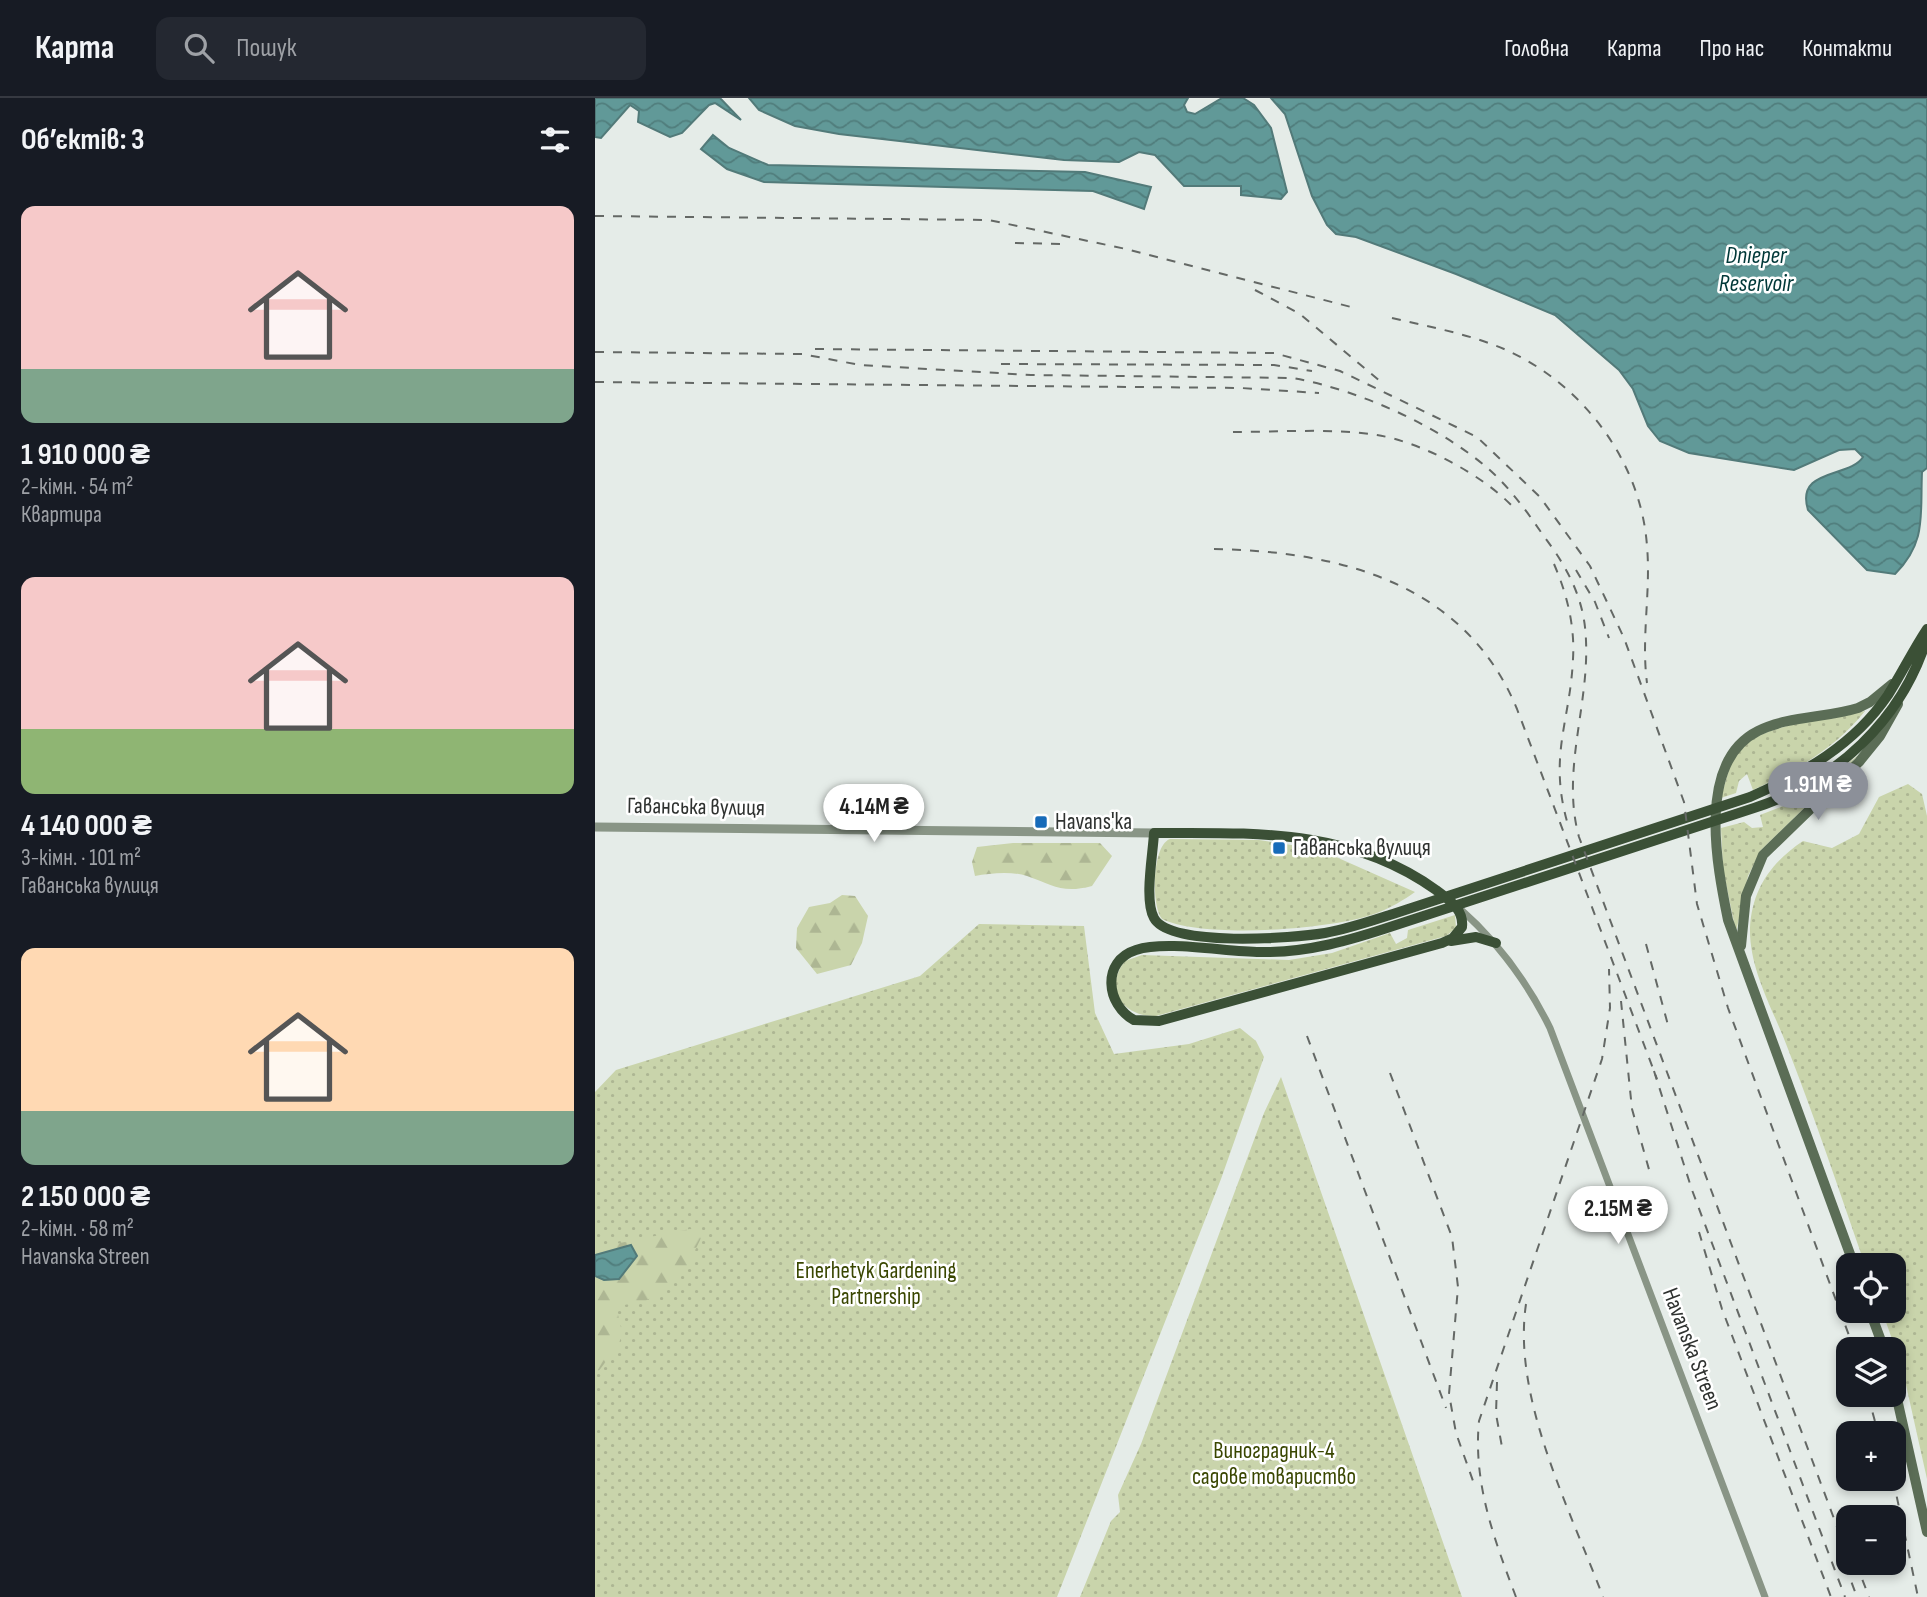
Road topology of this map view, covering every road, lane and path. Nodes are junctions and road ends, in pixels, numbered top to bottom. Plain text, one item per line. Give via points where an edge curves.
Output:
1 (1927, 629) edge
2 (1927, 638) edge
3 (1898, 678) junction
4 (1901, 698) junction
5 (1752, 802) junction
6 (595, 827) edge
7 (1154, 832) junction
8 (1453, 903) junction
9 (1394, 920) junction
10 (1442, 943) junction
11 (1496, 943) junction
12 (1740, 954) junction
13 (1850, 1253) edge
14 (1899, 1407) edge
15 (1927, 1532) edge
16 (1765, 1597) edge

1 - 3 main road
2 - 4 main road
3 - 5 main road via 1877,708 1836,750
3 - 12 main road via 1864,705 1772,726 1750,736 1734,751 1718,786 1717,844 1728,920
4 - 5 main road via 1858,749 1832,769 1803,788
4 - 12 main road via 1888,725 1859,762 1763,855 1742,911
5 - 9 main road
6 - 7 street, Гаванська вулиця
7 - 8 main road, Гаванська вулиця via 1297,835 1330,842 1414,877
7 - 9 main road via 1150,907 1158,924 1167,930 1186,935 1285,937
8 - 10 main road via 1462,927
8 - 11 street, Havanska Streen
9 - 10 main road via 1348,941 1304,950 1260,953 1146,947 1120,958 1111,986 1121,1011 1146,1023
10 - 11 main road via 1476,937
11 - 16 street, Havanska Streen via 1524,979 1550,1028
12 - 13 main road
14 - 15 main road

